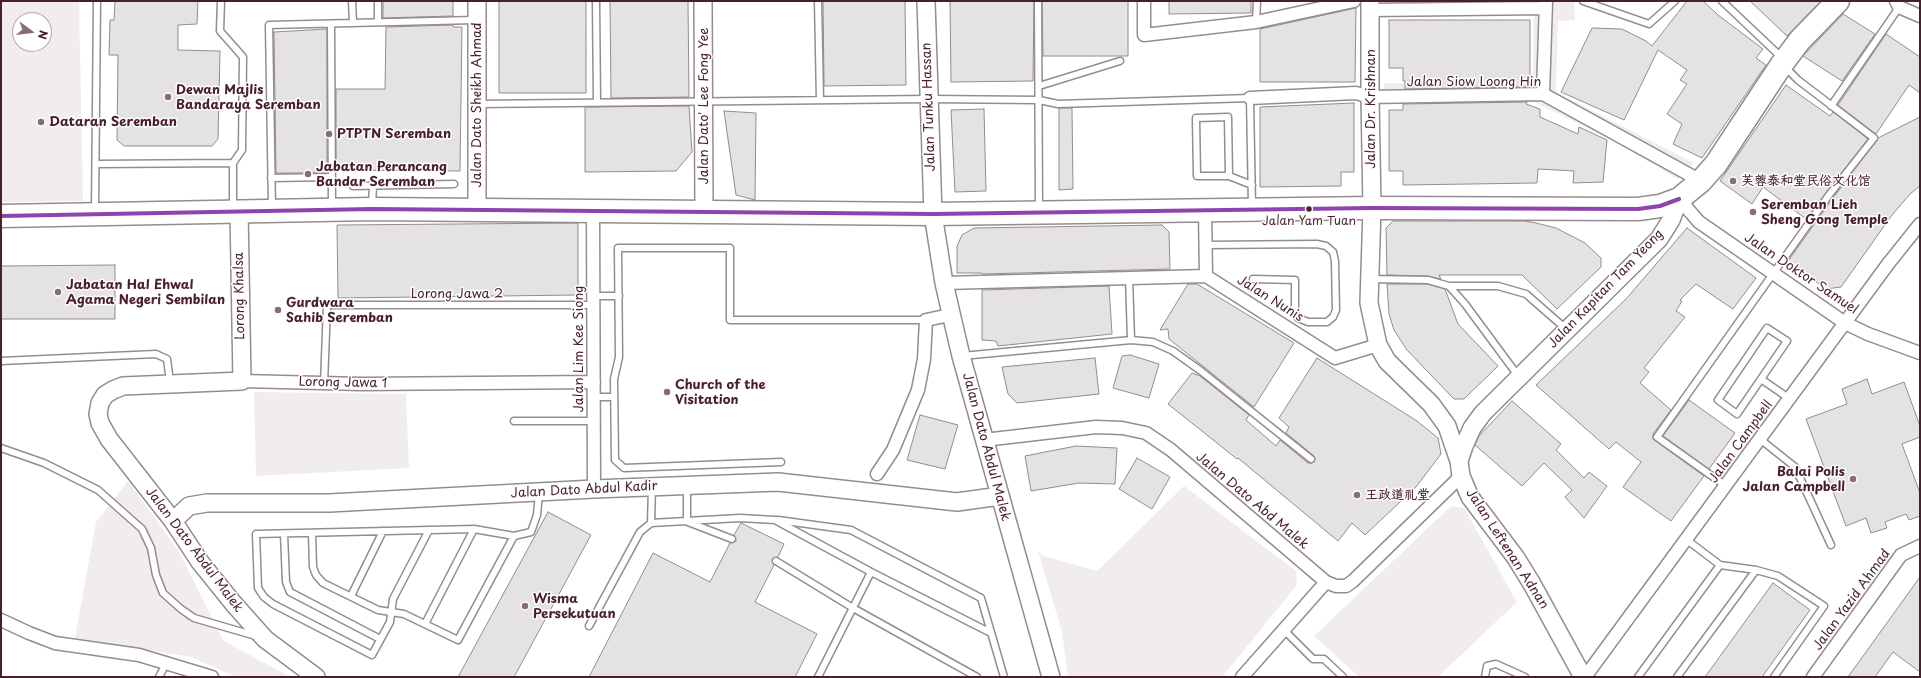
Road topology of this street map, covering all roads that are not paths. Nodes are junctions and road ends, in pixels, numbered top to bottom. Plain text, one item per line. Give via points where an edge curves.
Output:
1 (97, 1) edge
2 (220, 1) edge
3 (352, 1) edge
4 (378, 1) edge
5 (477, 1) edge
6 (596, 1) edge
7 (703, 1) edge
8 (818, 1) edge
9 (926, 1) edge
10 (1038, 1) edge
11 (1144, 1) edge
12 (1257, 1) edge
13 (1354, 1) edge
14 (1583, 1) edge
15 (1675, 1) edge
16 (1722, 1) edge
17 (1838, 1) edge
18 (1899, 3) edge
19 (1546, 4) edge
20 (1370, 6) edge
21 (1920, 16) edge
22 (477, 20) junction
23 (378, 22) junction
24 (1256, 22) junction
25 (353, 23) junction
26 (331, 24) junction
27 (1120, 61) dead end
28 (1782, 64) junction
29 (1039, 86) junction
30 (1543, 94) junction
31 (1370, 97) junction
32 (1250, 98) junction
33 (820, 100) junction
34 (928, 100) junction
35 (1039, 100) junction
36 (704, 102) junction
37 (597, 103) junction
38 (477, 104) junction
39 (1831, 106) junction
40 (233, 163) junction
41 (96, 164) junction
42 (1229, 176) junction
43 (332, 177) junction
44 (271, 178) junction
45 (1701, 181) junction
46 (454, 184) dead end
47 (1252, 185) junction
48 (353, 186) dead end
49 (373, 186) junction
50 (1679, 199) junction
51 (372, 208) junction
52 (477, 208) junction
53 (1372, 208) junction
54 (332, 209) junction
55 (236, 210) junction
56 (272, 210) junction
57 (592, 210) junction
58 (1205, 210) junction
59 (1252, 210) junction
60 (704, 211) junction
61 (1040, 212) junction
62 (95, 213) junction
63 (933, 214) junction
64 (1, 216) edge
65 (1920, 224) edge
66 (1206, 245) junction
67 (1774, 273) junction
68 (1206, 276) junction
69 (1128, 278) junction
70 (1253, 279) dead end
71 (1370, 279) junction
72 (944, 283) junction
73 (1449, 286) junction
74 (619, 296) junction
75 (593, 301) junction
76 (950, 315) junction
77 (926, 320) junction
78 (1846, 323) junction
79 (1567, 330) junction
80 (1131, 340) junction
81 (1378, 344) junction
82 (1919, 355) edge
83 (961, 356) junction
84 (1, 361) edge
85 (1519, 377) junction
86 (1761, 379) junction
87 (242, 381) junction
88 (594, 382) junction
89 (170, 384) junction
90 (324, 384) junction
91 (594, 397) junction
92 (614, 397) junction
93 (1790, 399) junction
94 (100, 403) joint
95 (514, 421) dead end
96 (594, 421) junction
97 (1760, 439) junction
98 (984, 440) junction
99 (1, 448) edge
100 (1311, 459) dead end
101 (781, 462) dead end
102 (1460, 469) junction
103 (877, 474) dead end
104 (688, 485) junction
105 (1726, 486) junction
106 (652, 487) junction
107 (594, 489) junction
108 (539, 492) junction
109 (1000, 496) junction
110 (775, 520) junction
111 (173, 521) junction
112 (687, 521) junction
113 (651, 523) junction
114 (474, 529) junction
115 (429, 530) junction
116 (383, 531) junction
117 (312, 533) junction
118 (284, 534) junction
119 (514, 536) junction
120 (732, 539) dead end
121 (1687, 540) junction
122 (1831, 545) dead end
123 (1920, 546) edge
124 (776, 561) dead end
125 (1720, 565) junction
126 (1756, 570) junction
127 (871, 572) junction
128 (1326, 582) junction
129 (351, 596) junction
130 (852, 608) junction
131 (392, 611) junction
132 (1, 620) edge
133 (426, 624) junction
134 (589, 626) dead end
135 (1283, 629) junction
136 (991, 633) junction
137 (265, 639) junction
138 (380, 639) junction
139 (167, 662) junction
140 (159, 677) edge
141 (212, 677) edge
142 (316, 677) edge
143 (818, 677) edge
144 (977, 677) edge
145 (1004, 677) edge
146 (1051, 677) edge
147 (1242, 677) edge
148 (1343, 677) edge
149 (1485, 677) edge
150 (1525, 677) edge
151 (1584, 677) edge
152 (1638, 677) edge
153 (1677, 677) edge
154 (1774, 677) edge
155 (1813, 677) edge

1 - 41 lane
2 - 40 lane via 220,32 243,57 242,150
3 - 25 lane
4 - 23 lane
5 - 22 street, Jalan Dato Sheikh Ahmad
6 - 37 lane
7 - 36 street, Jalan Dato' Lee Fong Yee
8 - 33 lane
9 - 34 street, Jalan Tunku Hassan
10 - 29 lane
11 - 24 street via 1144,35
12 - 24 lane
13 - 24 street
14 - 15 lane via 1649,24
16 - 28 lane via 1778,54
17 - 28 highway, Jalan Kapitan Tam Yeong via 1800,40
18 - 21 street
18 - 39 lane
19 - 20 street, Jalan Dr. Krishnan
19 - 30 street
20 - 31 street, Jalan Dr. Krishnan
22 - 23 lane
22 - 38 street, Jalan Dato Sheikh Ahmad
23 - 25 lane
25 - 26 lane
26 - 43 lane
26 - 44 lane via 269,26
27 - 29 lane
28 - 39 lane
28 - 45 highway, Jalan Kapitan Tam Yeong via 1716,164
29 - 35 lane
30 - 31 street, Jalan Siow Loong Hin
30 - 45 street, Jalan Siow Loong Hin
31 - 32 street, Jalan Siow Loong Hin via 1356,93
31 - 53 street, Jalan Dr. Krishnan
32 - 35 lane via 1058,104
32 - 47 lane
33 - 34 lane
33 - 36 lane
34 - 35 lane
34 - 63 street, Jalan Tunku Hassan
35 - 61 lane
36 - 37 lane
36 - 60 street, Jalan Dato' Lee Fong Yee
37 - 38 lane
38 - 52 street, Jalan Dato Sheikh Ahmad
39 - 67 lane via 1874,138 1829,195
40 - 41 lane
40 - 55 lane
41 - 62 lane
42 - 42 lane via 1197,176 1196,118 1228,117
42 - 47 lane
43 - 44 lane
43 - 54 lane
44 - 56 lane
45 - 50 highway, Jalan Kapitan Tam Yeong
46 - 49 lane
47 - 59 lane
48 - 49 lane
49 - 51 lane
50 - 53 highway via 1660,206 1638,209
50 - 67 street, Jalan Doktor Samuel via 1699,222
50 - 79 street, Jalan Kapitan Tam Yeong via 1671,220 1659,239
51 - 52 highway
51 - 54 highway
52 - 57 highway
53 - 59 highway
53 - 71 street, Jalan Dr. Krishnan
54 - 56 highway
55 - 56 highway
55 - 62 highway
55 - 87 street, Lorong Khalsa
57 - 60 highway
57 - 75 street, Jalan Lim Kee Siong
58 - 59 highway
58 - 61 highway
58 - 66 street
60 - 63 highway
61 - 63 highway
62 - 64 highway
63 - 72 street, Jalan Dato Abdul Malek
65 - 78 street, Jalan Campbell
66 - 68 street
66 - 70 lane via 1326,246 1332,252 1335,261 1336,310 1327,322 1308,322 1298,318 1295,312 1295,280
67 - 78 street, Jalan Doktor Samuel
67 - 105 lane via 1657,437
68 - 69 street
68 - 81 street, Jalan Nunis via 1335,358
69 - 72 street
69 - 80 lane
71 - 73 lane via 1428,280
71 - 81 street, Jalan Dr. Krishnan via 1369,303
72 - 76 street, Jalan Dato Abdul Malek
73 - 79 lane via 1498,286 1526,294
73 - 85 lane
74 - 75 lane
74 - 77 lane via 618,248 730,248 730,320
74 - 92 lane via 619,357 614,379
75 - 88 street, Jalan Lim Kee Siong
75 - 90 lane, Lorong Jawa 2 via 327,305
76 - 77 street
76 - 83 street, Jalan Dato Abdul Malek
77 - 103 street via 924,359 918,390 893,450
78 - 82 street, Jalan Doktor Samuel
78 - 93 street, Jalan Campbell
79 - 85 street, Jalan Kapitan Tam Yeong
80 - 83 lane
80 - 100 lane via 1153,342 1173,351
81 - 102 street, Jalan Leftenan Adnan via 1387,361 1431,404 1447,426
83 - 98 street, Jalan Dato Abdul Malek
84 - 89 lane via 156,354 167,359
85 - 102 street, Jalan Kapitan Tam Yeong via 1483,413 1472,428 1464,446
86 - 86 lane via 1787,341 1768,328 1718,400 1737,414
86 - 93 lane
87 - 89 street, Lorong Jawa 1
87 - 90 street, Lorong Jawa 1
88 - 90 street, Lorong Jawa 1
88 - 91 street, Jalan Lim Kee Siong
89 - 94 street, Lorong Jawa 1 via 123,386 106,395
91 - 92 lane
91 - 96 street, Jalan Lim Kee Siong
92 - 101 lane via 615,460 624,468
93 - 97 street, Jalan Campbell
94 - 111 street, Jalan Dato Abdul Malek via 100,423 109,439
95 - 96 lane
96 - 107 street, Jalan Lim Kee Siong
97 - 105 street, Jalan Campbell
97 - 122 lane via 1795,467
98 - 109 street, Jalan Dato Abdul Malek
98 - 128 street, Jalan Dato Abd Malek via 1096,427 1122,428 1146,433 1170,450
99 - 137 lane via 44,463 98,490 125,513 142,529 163,593 180,609 194,618
102 - 128 street, Jalan Dato Abd Malek via 1353,581 1346,586
102 - 151 street, Jalan Leftenan Adnan via 1470,497 1516,558
104 - 106 street, Jalan Dato Abdul Kadir
104 - 109 street, Jalan Dato Abdul Kadir via 778,482 958,502
104 - 112 lane
105 - 121 street, Jalan Campbell
106 - 107 street, Jalan Dato Abdul Kadir
106 - 113 lane
107 - 108 street, Jalan Dato Abdul Kadir
108 - 111 street, Jalan Dato Abdul Kadir via 329,503 207,503 189,506
108 - 119 lane via 537,515 531,532
109 - 146 street, Jalan Dato Abdul Malek
110 - 112 lane via 740,518
110 - 127 lane
110 - 136 lane via 851,530 878,544 980,598
111 - 137 street, Jalan Dato Abdul Malek via 200,562
112 - 113 lane
112 - 120 lane
113 - 134 lane via 640,532
114 - 115 lane
114 - 119 lane
114 - 133 lane
115 - 116 lane
115 - 131 lane via 393,599
116 - 117 lane
116 - 129 lane
117 - 118 lane
117 - 129 lane via 313,567 316,576 323,583
118 - 138 lane via 286,582 290,592
118 - 138 lane via 256,534 256,574 258,588 264,597 372,655
119 - 133 lane via 458,640
121 - 125 lane
121 - 151 street, Jalan Campbell
123 - 155 street, Jalan Yazid Ahmad via 1901,555
124 - 130 lane
125 - 126 lane
125 - 152 lane
126 - 153 lane
126 - 154 lane via 1778,576 1824,606
127 - 130 lane
127 - 136 lane
128 - 135 street
129 - 131 lane via 378,610
130 - 143 lane
130 - 144 lane
131 - 133 lane
131 - 138 lane via 390,622
132 - 139 street via 54,643 139,655
135 - 147 street
135 - 148 lane via 1313,659 1324,659
136 - 145 lane
137 - 142 street, Jalan Dato Abdul Malek
139 - 140 lane
139 - 141 street
149 - 150 lane via 1487,666 1496,664

